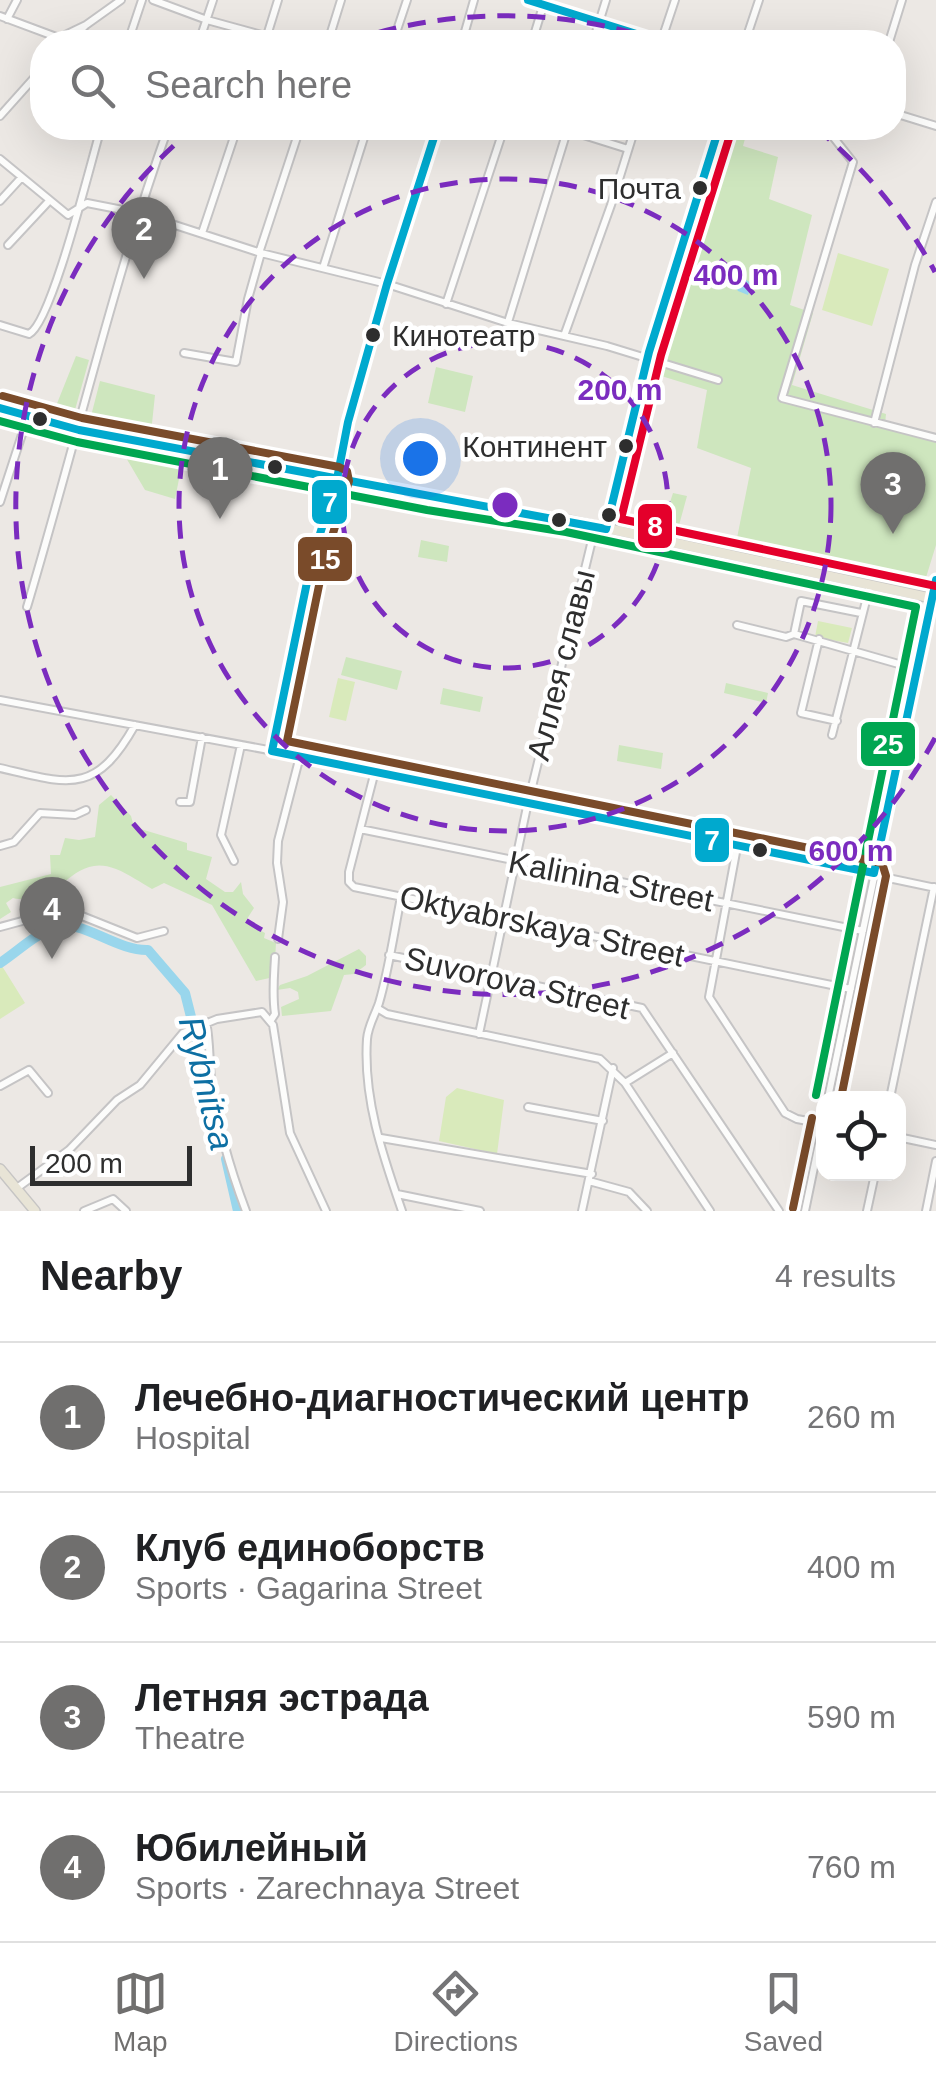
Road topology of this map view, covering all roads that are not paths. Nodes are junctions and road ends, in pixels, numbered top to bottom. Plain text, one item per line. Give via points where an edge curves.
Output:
1 (16, 0) edge
2 (121, 0) edge
3 (142, 0) edge
4 (153, 0) edge
5 (214, 0) edge
6 (278, 0) edge
7 (341, 0) edge
8 (407, 0) edge
9 (474, 0) edge
10 (528, 0) edge
11 (606, 0) edge
12 (676, 0) edge
13 (759, 0) edge
14 (902, 0) edge
15 (544, 5) junction
16 (4, 18) edge
17 (207, 20) junction
18 (600, 22) junction
19 (86, 25) junction
20 (37, 30) edge
21 (76, 30) edge
22 (81, 30) edge
23 (132, 30) edge
24 (203, 30) edge
25 (236, 30) edge
26 (269, 30) edge
27 (332, 30) edge
28 (397, 30) edge
29 (465, 30) edge
30 (536, 30) edge
31 (597, 30) edge
32 (624, 30) edge
33 (665, 30) edge
34 (748, 30) edge
35 (893, 30) edge
36 (30, 83) edge
37 (0, 116) edge
38 (906, 117) edge
39 (936, 126) edge
40 (99, 140) edge
41 (164, 140) edge
42 (233, 140) edge
43 (296, 140) edge
44 (363, 140) edge
45 (433, 140) edge
46 (500, 140) edge
47 (561, 140) edge
48 (601, 140) edge
49 (631, 140) edge
50 (715, 140) edge
51 (834, 140) edge
52 (628, 149) junction
53 (0, 159) edge
54 (21, 178) junction
55 (0, 200) edge
56 (48, 201) junction
57 (936, 202) edge
58 (79, 208) junction
59 (138, 213) junction
60 (70, 219) junction
61 (202, 233) junction
62 (8, 246) dead end
63 (260, 253) junction
64 (323, 268) junction
65 (386, 284) junction
66 (446, 304) junction
67 (508, 322) junction
68 (0, 325) edge
69 (564, 336) junction
70 (184, 353) dead end
71 (648, 358) junction
72 (718, 380) dead end
73 (0, 408) edge
74 (28, 416) junction
75 (874, 423) junction
76 (79, 430) junction
77 (936, 438) edge
78 (337, 479) junction
79 (0, 502) edge
80 (606, 528) junction
81 (593, 536) dead end
82 (936, 580) edge
83 (870, 584) junction
84 (934, 598) edge
85 (27, 607) dead end
86 (862, 614) junction
87 (737, 625) dead end
88 (794, 634) junction
89 (819, 639) junction
90 (854, 650) junction
91 (908, 666) dead end
92 (0, 700) edge
93 (837, 721) junction
94 (135, 725) junction
95 (832, 735) dead end
96 (202, 737) junction
97 (241, 744) junction
98 (272, 751) junction
99 (300, 756) junction
100 (0, 768) edge
101 (374, 771) junction
102 (529, 798) junction
103 (180, 802) dead end
104 (86, 810) dead end
105 (360, 828) junction
106 (0, 846) edge
107 (736, 846) junction
108 (234, 861) dead end
109 (516, 862) junction
110 (874, 873) junction
111 (935, 888) edge
112 (401, 897) junction
113 (726, 904) junction
114 (503, 919) junction
115 (0, 927) edge
116 (164, 931) dead end
117 (863, 931) junction
118 (278, 939) dead end
119 (390, 955) junction
120 (275, 957) dead end
121 (714, 961) junction
122 (492, 976) junction
123 (850, 990) junction
124 (377, 1008) junction
125 (204, 1022) junction
126 (272, 1023) junction
127 (479, 1034) junction
128 (673, 1053) junction
129 (613, 1068) junction
130 (625, 1084) junction
131 (0, 1086) edge
132 (829, 1091) edge
133 (892, 1091) edge
134 (48, 1093) dead end
135 (528, 1108) dead end
136 (603, 1121) junction
137 (816, 1121) edge
138 (381, 1138) junction
139 (906, 1139) edge
140 (936, 1145) edge
141 (816, 1159) edge
142 (936, 1162) edge
143 (0, 1169) edge
144 (590, 1178) junction
145 (873, 1181) edge
146 (17, 1188) junction
147 (396, 1194) junction
148 (35, 1211) edge
149 (84, 1211) edge
150 (126, 1211) edge
151 (246, 1211) edge
152 (326, 1211) edge
153 (402, 1211) edge
154 (480, 1211) edge
155 (582, 1211) edge
156 (647, 1211) edge
157 (710, 1211) edge
158 (779, 1211) edge
159 (806, 1211) edge
160 (867, 1211) edge
161 (926, 1211) edge

1 - 16 street
2 - 19 street
3 - 23 street
4 - 17 street
5 - 17 street
6 - 26 street
7 - 27 street
8 - 28 street
9 - 29 street
10 - 15 street
11 - 18 street
12 - 33 street
13 - 34 street
14 - 35 street
15 - 18 street
15 - 30 street
16 - 20 street
17 - 24 street
17 - 25 street
18 - 31 street
18 - 32 street
19 - 21 street
19 - 22 street
36 - 37 street
38 - 39 street
40 - 58 street
41 - 59 street
42 - 61 street
43 - 63 street
44 - 64 street
45 - 65 street
46 - 66 street
47 - 67 street
48 - 52 street
49 - 52 street
50 - 71 street
51 - 75 street via 853,162 782,398
52 - 69 street
53 - 54 street
54 - 55 street
54 - 56 street
56 - 60 street
56 - 62 street
57 - 75 street
58 - 59 street via 96,203
58 - 60 street
59 - 61 street
59 - 76 street
60 - 68 street via 39,327 29,334
61 - 63 street
63 - 64 street
63 - 70 street via 236,362
64 - 65 street
65 - 66 street
65 - 78 street
66 - 67 street
67 - 69 street
69 - 71 street
71 - 72 street
71 - 80 street
73 - 74 main road
74 - 76 main road
74 - 79 street
75 - 77 street
76 - 78 main road
76 - 85 street
78 - 80 main road
78 - 98 street via 311,563
80 - 83 main road
81 - 102 street, Аллея славы
82 - 84 street
83 - 84 main road
83 - 86 street
84 - 110 street
86 - 88 street via 800,602
86 - 90 street
87 - 88 street
88 - 89 street
89 - 90 street
89 - 93 street via 800,713
90 - 91 street
90 - 93 street
92 - 94 street
93 - 95 street
94 - 96 street
94 - 100 street via 108,765 74,782
96 - 97 street
96 - 103 street via 190,802
97 - 98 street
97 - 108 street via 221,835
98 - 99 street
99 - 101 street
99 - 118 street via 277,850 283,902
101 - 102 street
101 - 105 street, Oktyabrskaya Street
102 - 107 street
102 - 109 street, Аллея славы
104 - 106 street via 38,814 14,842
105 - 109 street, Kalinina Street
105 - 112 street, Oktyabrskaya Street via 350,884
107 - 110 street
107 - 113 street
109 - 113 street, Kalinina Street
109 - 114 street, Аллея славы
110 - 111 street
110 - 117 street
111 - 133 street
112 - 114 street, Oktyabrskaya Street
112 - 119 street
113 - 117 street, Kalinina Street
113 - 121 street
114 - 121 street, Oktyabrskaya Street
114 - 122 street, Аллея славы
115 - 116 street via 64,913 137,938
117 - 123 street
119 - 122 street, Suvorova Street
119 - 124 street
120 - 126 street
121 - 123 street, Oktyabrskaya Street
121 - 137 street via 708,997 785,1114
122 - 127 street, Аллея славы
122 - 128 street, Suvorova Street via 642,1008
123 - 132 street
124 - 127 street
124 - 138 street via 367,1039 372,1113
125 - 126 street via 262,1012
125 - 146 street via 178,1039 140,1085 69,1150
125 - 151 street via 224,1140
126 - 152 street via 290,1134
127 - 129 street via 600,1058
128 - 130 street
128 - 158 street, Suvorova Street
129 - 130 street
129 - 136 street
130 - 157 street
131 - 134 street via 29,1070
135 - 136 street
136 - 144 street
138 - 144 street
138 - 147 street
139 - 140 street
141 - 159 street
142 - 161 street
143 - 146 main road
144 - 155 street
144 - 156 street via 630,1192
145 - 160 street
146 - 148 main road
147 - 153 street
147 - 154 street
149 - 150 street via 113,1199

